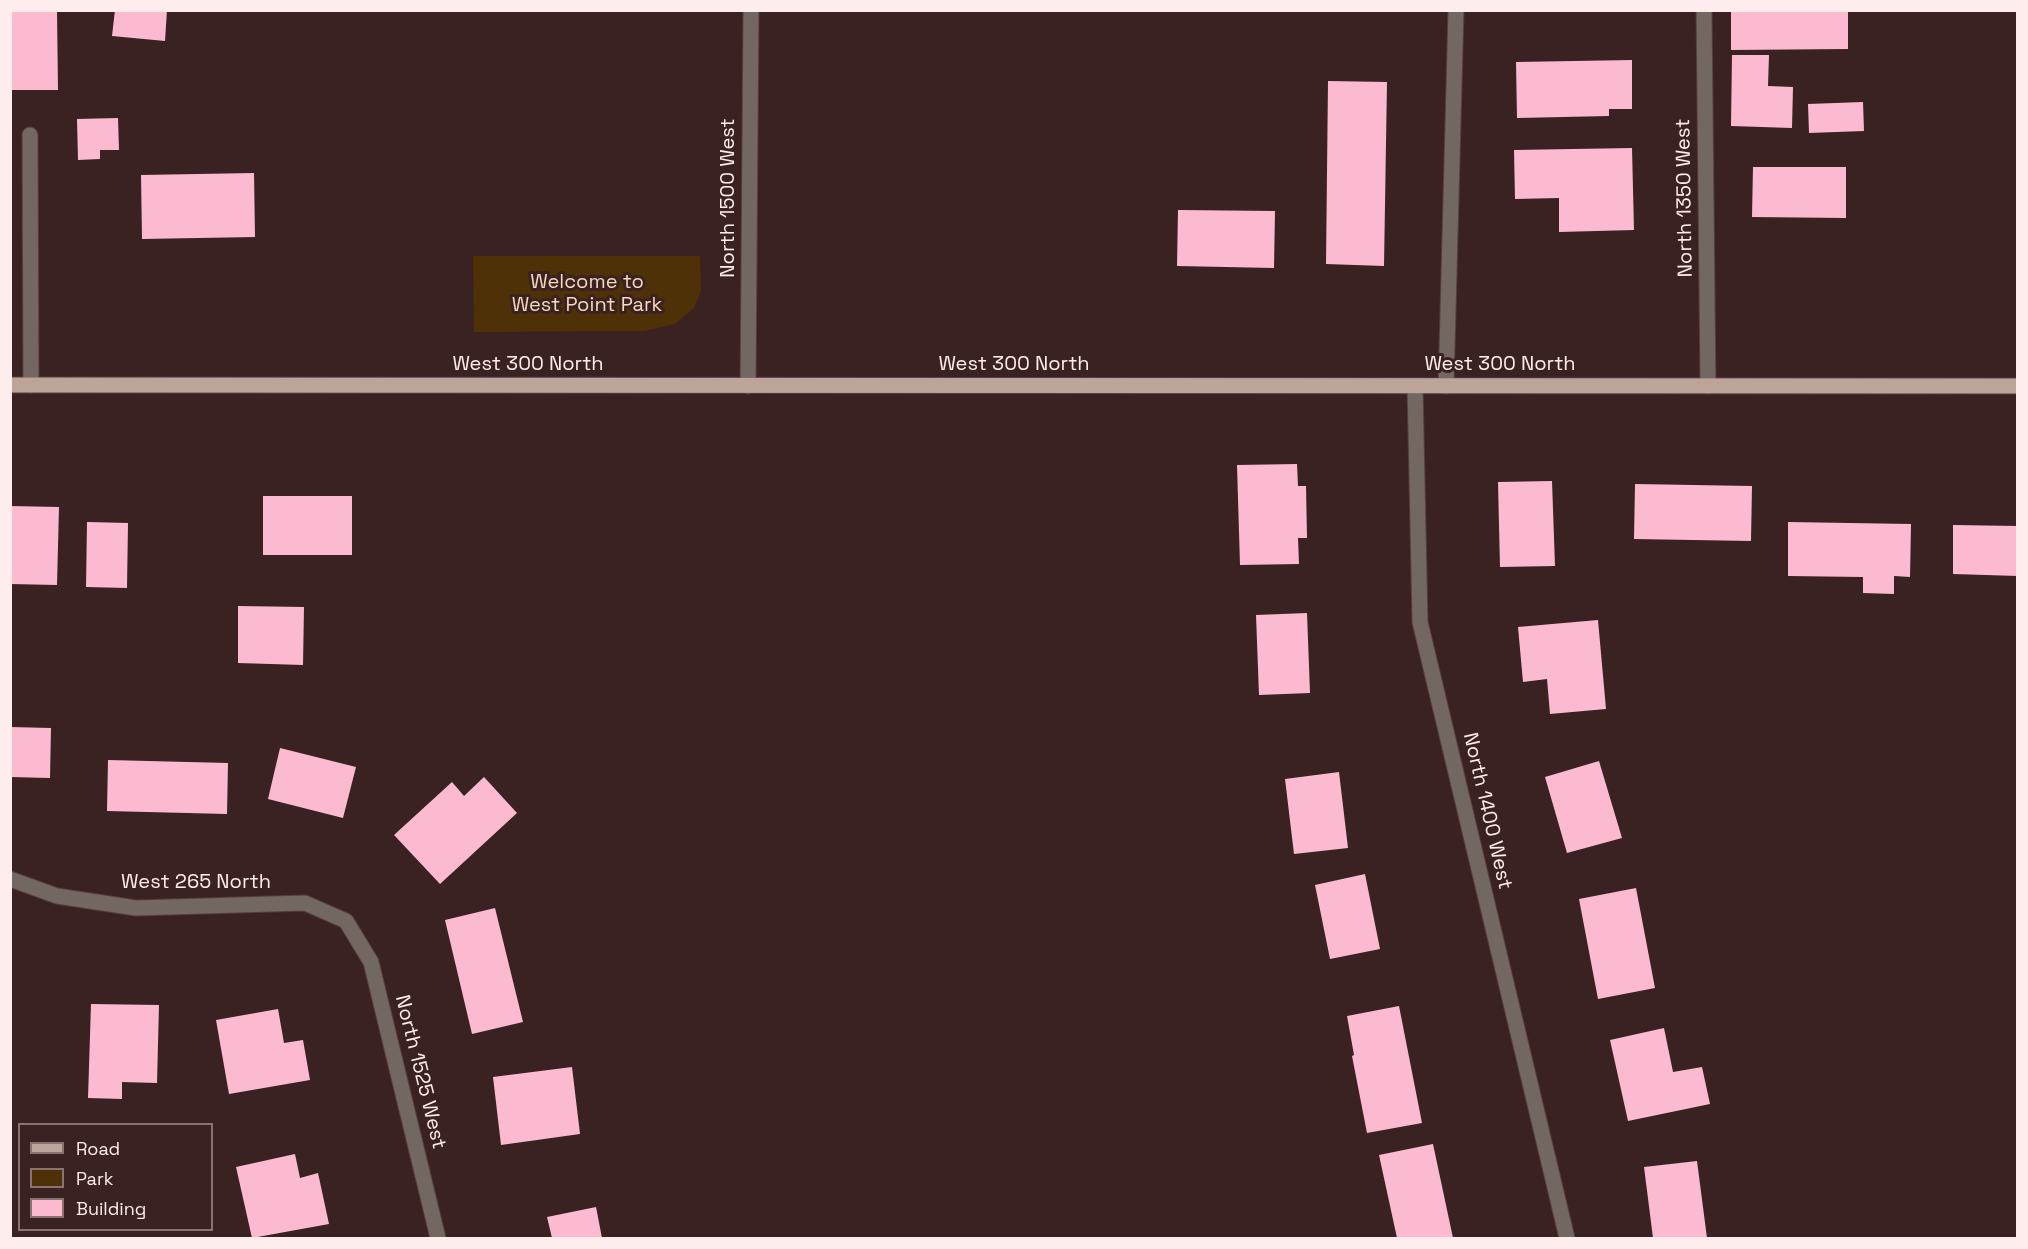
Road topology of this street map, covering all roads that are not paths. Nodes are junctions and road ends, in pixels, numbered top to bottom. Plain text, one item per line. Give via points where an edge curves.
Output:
1 (751, 10) edge
2 (1455, 10) edge
3 (1704, 10) edge
4 (30, 135) dead end
5 (10, 385) edge
6 (31, 385) junction
7 (748, 386) junction
8 (1415, 386) junction
9 (1446, 386) junction
10 (1708, 386) junction
11 (2018, 386) edge
12 (10, 879) edge
13 (346, 921) joint
14 (438, 1239) edge
15 (1567, 1239) edge

1 - 7 street, North 1500 West
2 - 9 street
3 - 10 street, North 1350 West
4 - 6 street
5 - 6 main road, West 300 North
6 - 7 main road, West 300 North
7 - 8 main road, West 300 North
8 - 9 main road, West 300 North
8 - 15 street, North 1400 West via 1420,622
9 - 10 main road, West 300 North
10 - 11 main road, West 300 North
12 - 13 street, West 265 North via 57,896 136,908 305,903
13 - 14 street, North 1525 West via 371,962

